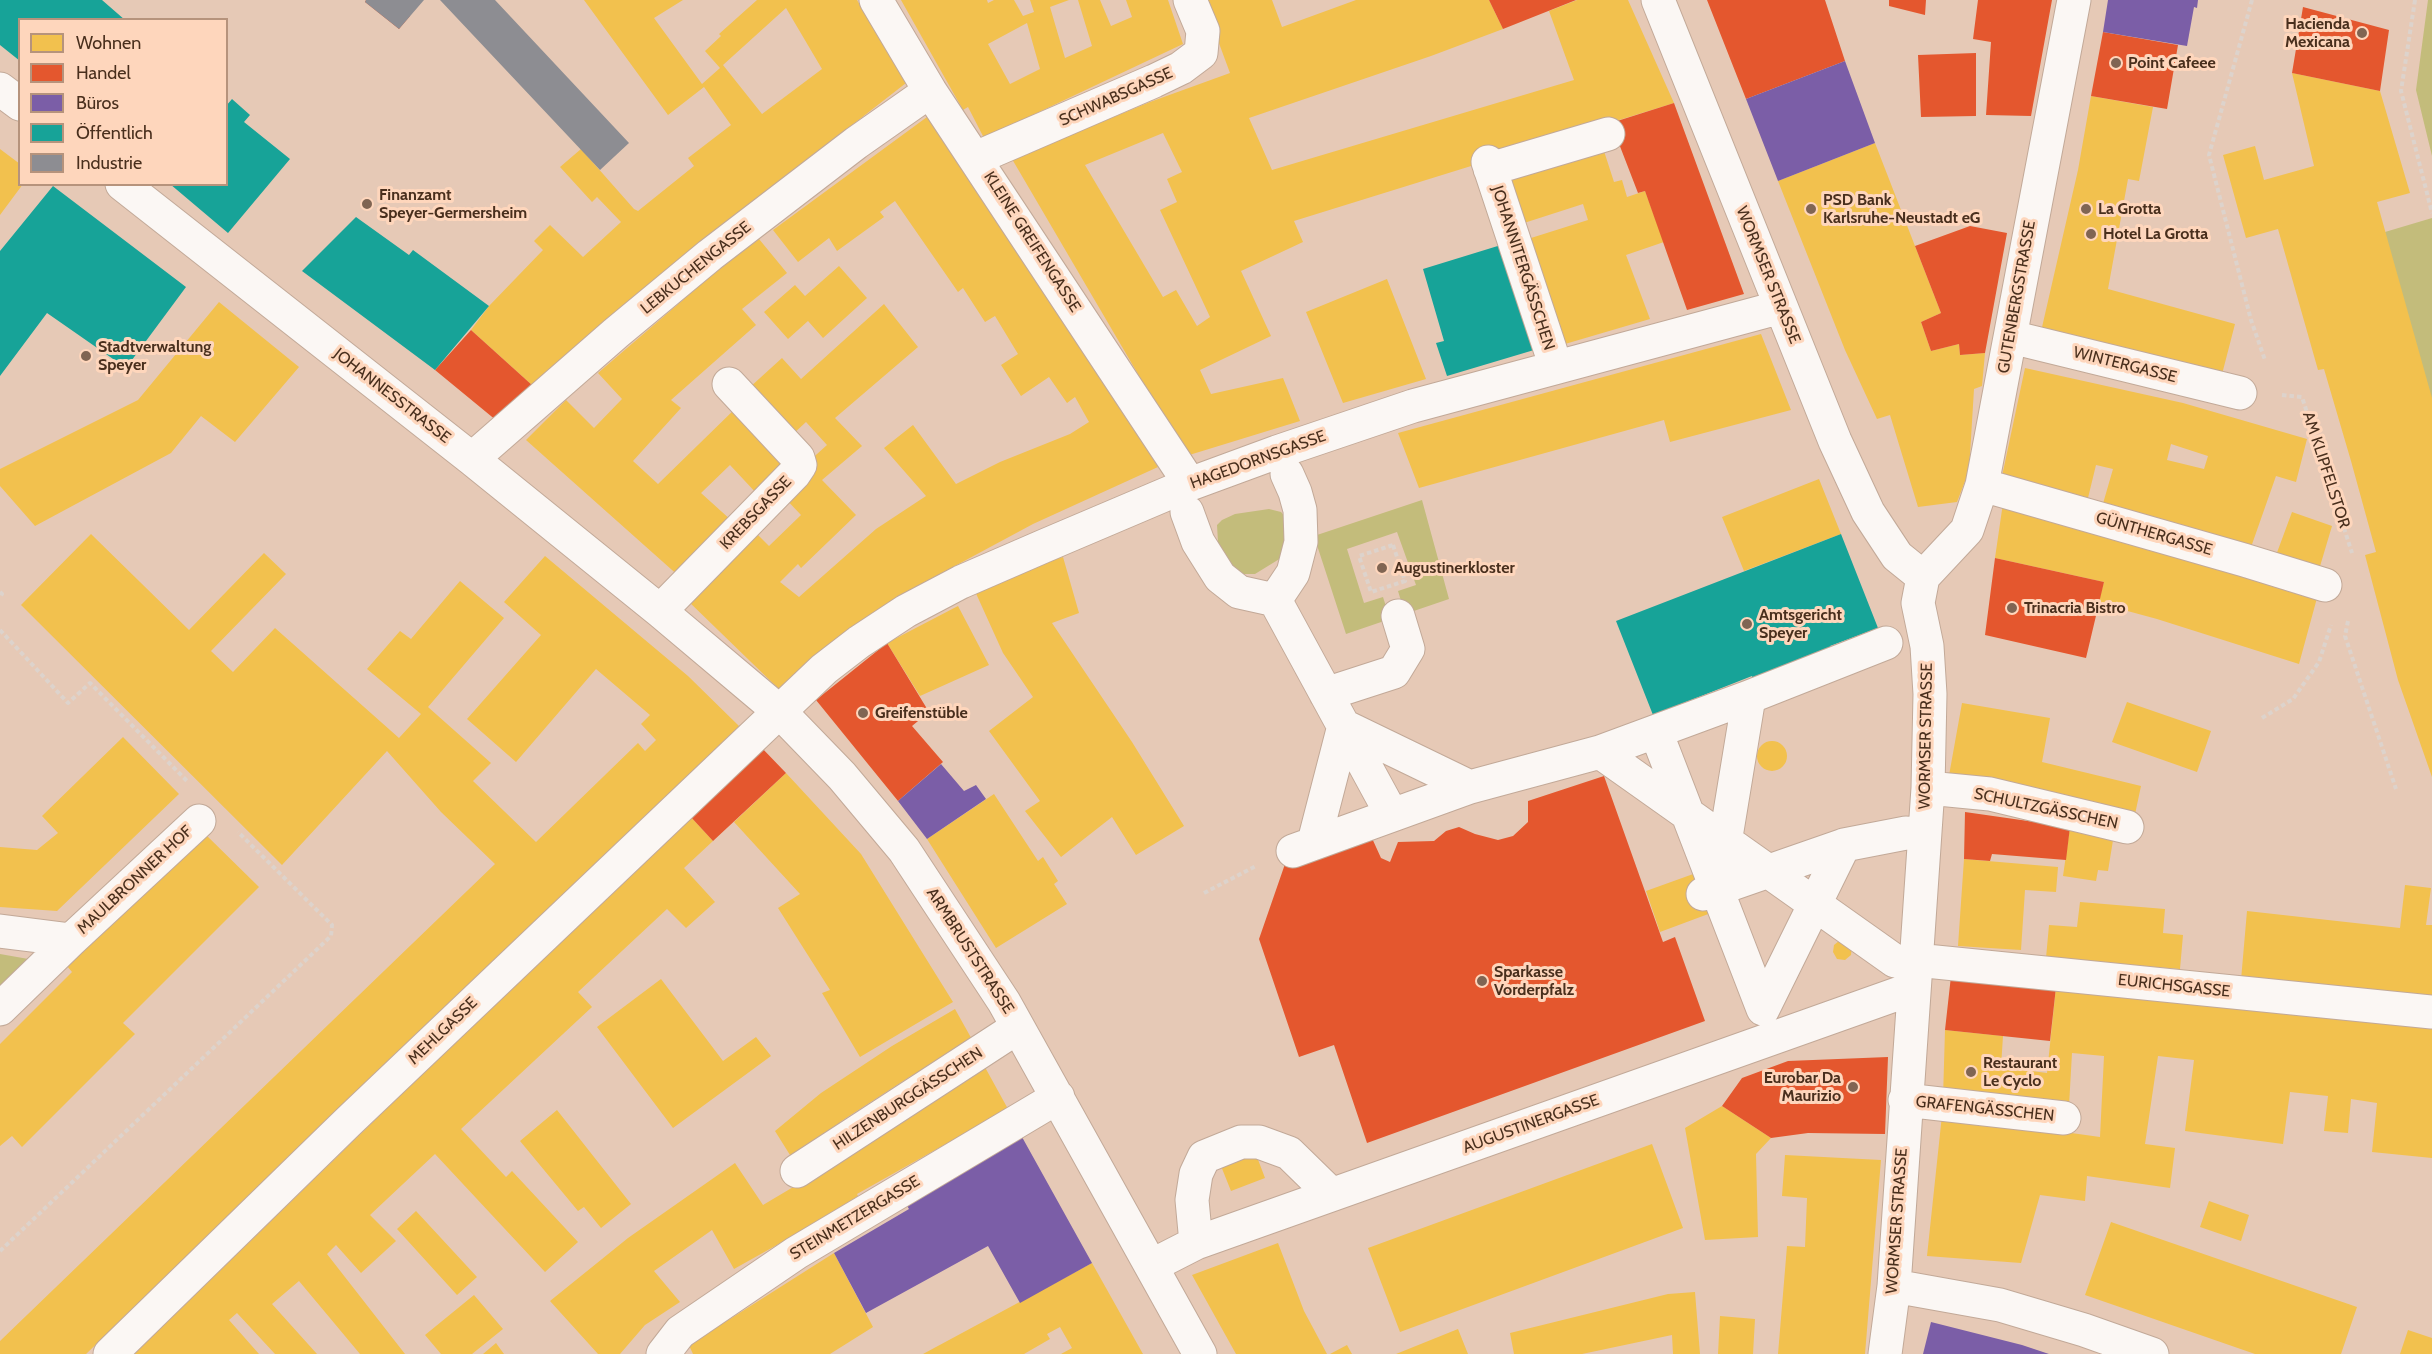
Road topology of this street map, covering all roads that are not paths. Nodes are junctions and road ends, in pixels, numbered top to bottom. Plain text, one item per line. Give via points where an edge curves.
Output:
1 (876, 0) edge
2 (1190, 0) edge
3 (1658, 0) edge
4 (2074, 0) edge
5 (0, 88) edge
6 (930, 91) junction
7 (18, 102) edge
8 (1608, 134) dead end
9 (976, 158) junction
10 (125, 186) edge
11 (1781, 307) junction
12 (2011, 337) junction
13 (1556, 367) junction
14 (729, 384) dead end
15 (2240, 393) dead end
16 (472, 459) junction
17 (1287, 474) dead end
18 (1982, 485) junction
19 (1189, 498) junction
20 (1923, 577) junction
21 (2325, 585) dead end
22 (1275, 600) junction
23 (660, 611) junction
24 (1398, 616) dead end
25 (1886, 643) dead end
26 (1326, 694) junction
27 (1749, 697) junction
28 (780, 712) junction
29 (1344, 726) junction
30 (1656, 732) junction
31 (1600, 752) junction
32 (1470, 787) junction
33 (1928, 788) junction
34 (209, 812) road end
35 (1688, 814) junction
36 (1392, 815) junction
37 (2127, 827) dead end
38 (1906, 833) dead end
39 (1725, 841) junction
40 (1844, 845) junction
41 (1768, 871) junction
42 (1710, 892) junction
43 (1815, 904) junction
44 (0, 931) edge
45 (71, 940) junction
46 (1908, 970) junction
47 (0, 1010) edge
48 (2432, 1012) edge
49 (1018, 1027) junction
50 (1058, 1097) junction
51 (1905, 1100) junction
52 (2064, 1118) dead end
53 (797, 1171) dead end
54 (1331, 1194) junction
55 (1196, 1243) junction
56 (1151, 1266) junction
57 (1894, 1286) junction
58 (110, 1354) edge
59 (663, 1354) edge
60 (1200, 1354) edge
61 (1885, 1354) edge
62 (2152, 1354) edge

1 - 6 street, KLEINE GREIFENGASSE
2 - 9 street, SCHWABSGASSE via 1203,31 1201,53 1181,68
3 - 11 street, WORMSER STRASSE
4 - 12 street, GUTENBERGSTRASSE
5 - 7 street
6 - 9 street, KLEINE GREIFENGASSE
6 - 16 street, LEBKUCHENGASSE via 710,255
8 - 13 street, JOHANNITERGÄSSCHEN via 1489,166
9 - 19 street, KLEINE GREIFENGASSE
10 - 16 street, JOHANNESSTRASSE
11 - 13 street, HAGEDORNSGASSE
11 - 20 street, WORMSER STRASSE via 1868,512 1897,556
12 - 15 street, WINTERGASSE
12 - 18 street, GUTENBERGSTRASSE
13 - 19 street, HAGEDORNSGASSE via 1413,406
14 - 23 street, KREBSGASSE via 798,458 800,465
16 - 23 street, JOHANNESSTRASSE
17 - 22 street via 1300,510 1301,542 1293,573
18 - 20 street, GUTENBERGSTRASSE via 1967,530
18 - 21 street, GÜNTHERGASSE
19 - 22 street, KLEINE GREIFENGASSE via 1198,542 1220,577 1239,592
19 - 28 street, HAGEDORNSGASSE via 961,582 906,611 850,649
20 - 33 street, WORMSER STRASSE via 1918,603 1927,646 1930,694
22 - 26 street
23 - 28 street, ARMBRUSTSTRASSE
24 - 26 street via 1408,649 1394,672
25 - 27 street
26 - 29 street
27 - 30 street
27 - 39 street
28 - 49 street, ARMBRUSTSTRASSE via 842,776 904,850
28 - 58 street, MEHLGASSE via 357,1113
29 - 32 street
29 - 36 street
29 - 36 street via 1304,846
30 - 31 street
30 - 35 street
31 - 32 street
31 - 35 street
32 - 36 street
33 - 37 street, SCHULTZGÄSSCHEN via 1989,794
33 - 46 street, WORMSER STRASSE
34 - 45 street, MAULBRONNER HOF
35 - 39 street
35 - 42 street
38 - 40 street
39 - 41 street
39 - 42 street
40 - 41 street
40 - 43 street
41 - 42 street
41 - 43 street
42 - 43 street via 1763,1009
43 - 46 street
44 - 45 street, MAULBRONNER HOF
45 - 47 street, MAULBRONNER HOF
46 - 48 street, EURICHSGASSE
46 - 51 street, WORMSER STRASSE
46 - 54 street, AUGUSTINERGASSE
49 - 50 street, ARMBRUSTSTRASSE
49 - 53 street, HILZENBURGGÄSSCHEN
50 - 56 street, ARMBRUSTSTRASSE
50 - 59 street, STEINMETZERGASSE via 796,1253 680,1332
51 - 52 street, GRAFENGÄSSCHEN
51 - 57 street, WORMSER STRASSE
54 - 55 street, AUGUSTINERGASSE
54 - 55 street via 1289,1153 1259,1142 1241,1142 1204,1157 1196,1173 1192,1200
55 - 56 street, AUGUSTINERGASSE
56 - 60 street, ARMBRUSTSTRASSE
57 - 61 street, WORMSER STRASSE
57 - 62 street via 2000,1305

